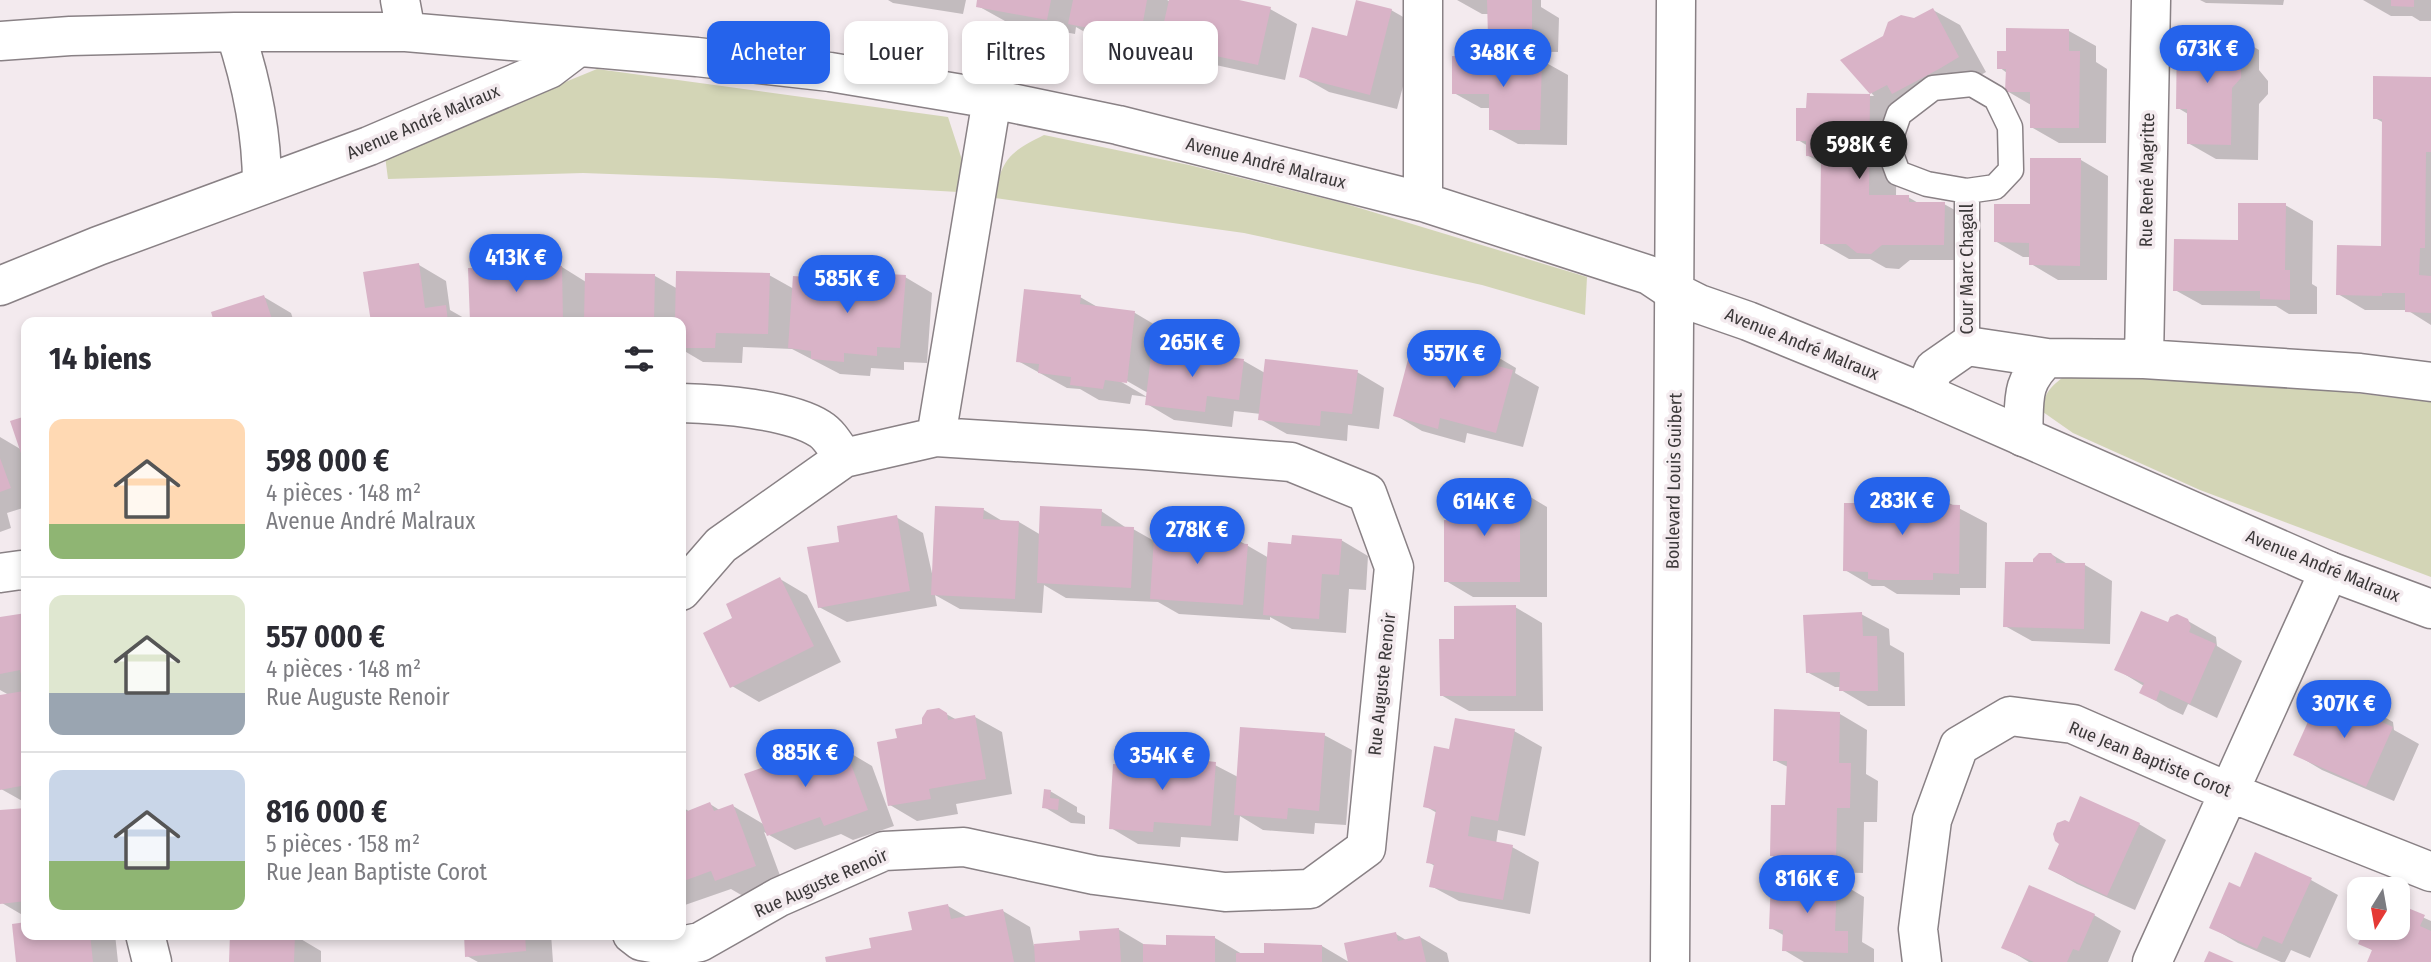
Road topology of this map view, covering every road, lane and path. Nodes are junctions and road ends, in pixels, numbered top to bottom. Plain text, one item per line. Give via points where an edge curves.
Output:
1 (1423, 0) edge
2 (1676, 0) edge
3 (2151, 0) edge
4 (403, 16) edge
5 (235, 32) junction
6 (0, 41) edge
7 (578, 47) junction
8 (992, 100) junction
9 (262, 185) junction
10 (1967, 191) junction
11 (1423, 202) junction
12 (0, 286) edge
13 (1673, 291) junction
14 (1967, 346) junction
15 (2047, 358) junction
16 (2144, 359) junction
17 (2431, 382) edge
18 (1924, 393) junction
19 (686, 403) edge
20 (936, 437) junction
21 (2023, 437) junction
22 (844, 458) junction
23 (2329, 571) junction
24 (686, 585) edge
25 (2431, 608) edge
26 (2229, 792) junction
27 (2431, 872) edge
28 (146, 940) edge
29 (640, 940) edge
30 (152, 962) edge
31 (1670, 962) edge
32 (1922, 962) edge
33 (2152, 962) edge

1 - 11 street
2 - 13 street, Boulevard Louis Guibert
3 - 16 street, Rue René Magritte
4 - 5 street, Avenue André Malraux
4 - 7 street, Avenue André Malraux
5 - 6 street, Avenue André Malraux
5 - 9 street via 259,121
7 - 8 street, Avenue André Malraux via 830,72
7 - 9 street, Avenue André Malraux via 549,69 369,146
8 - 11 street, Avenue André Malraux via 1118,125
8 - 20 street
9 - 12 street, Avenue André Malraux
10 - 10 lane, Cour Marc Chagall via 1995,187 2011,170 2010,127 1996,98 1972,84 1933,88 1899,114 1888,146 1898,173
10 - 14 lane, Cour Marc Chagall
11 - 13 street, Avenue André Malraux via 1649,275
13 - 18 street, Avenue André Malraux
13 - 31 street, Boulevard Louis Guibert
14 - 15 street
14 - 18 street via 1934,369
15 - 16 street
15 - 21 street via 2032,372 2025,392
16 - 17 street
18 - 21 street, Avenue André Malraux
19 - 22 street via 798,418 822,430
20 - 22 street, Rue Auguste Renoir
20 - 29 street, Rue Auguste Renoir via 1291,462 1367,493 1394,567 1366,848 1311,889 1226,892 1094,875 964,847 884,851 779,897 700,942 675,947
21 - 23 street, Avenue André Malraux
22 - 24 street, Rue Auguste Renoir via 722,545
23 - 25 street, Avenue André Malraux
23 - 26 street
26 - 27 street, Rue Jean Baptiste Corot
26 - 32 street, Rue Jean Baptiste Corot via 2073,724 2010,716 1959,746 1931,820 1918,929
26 - 33 street
28 - 30 street

